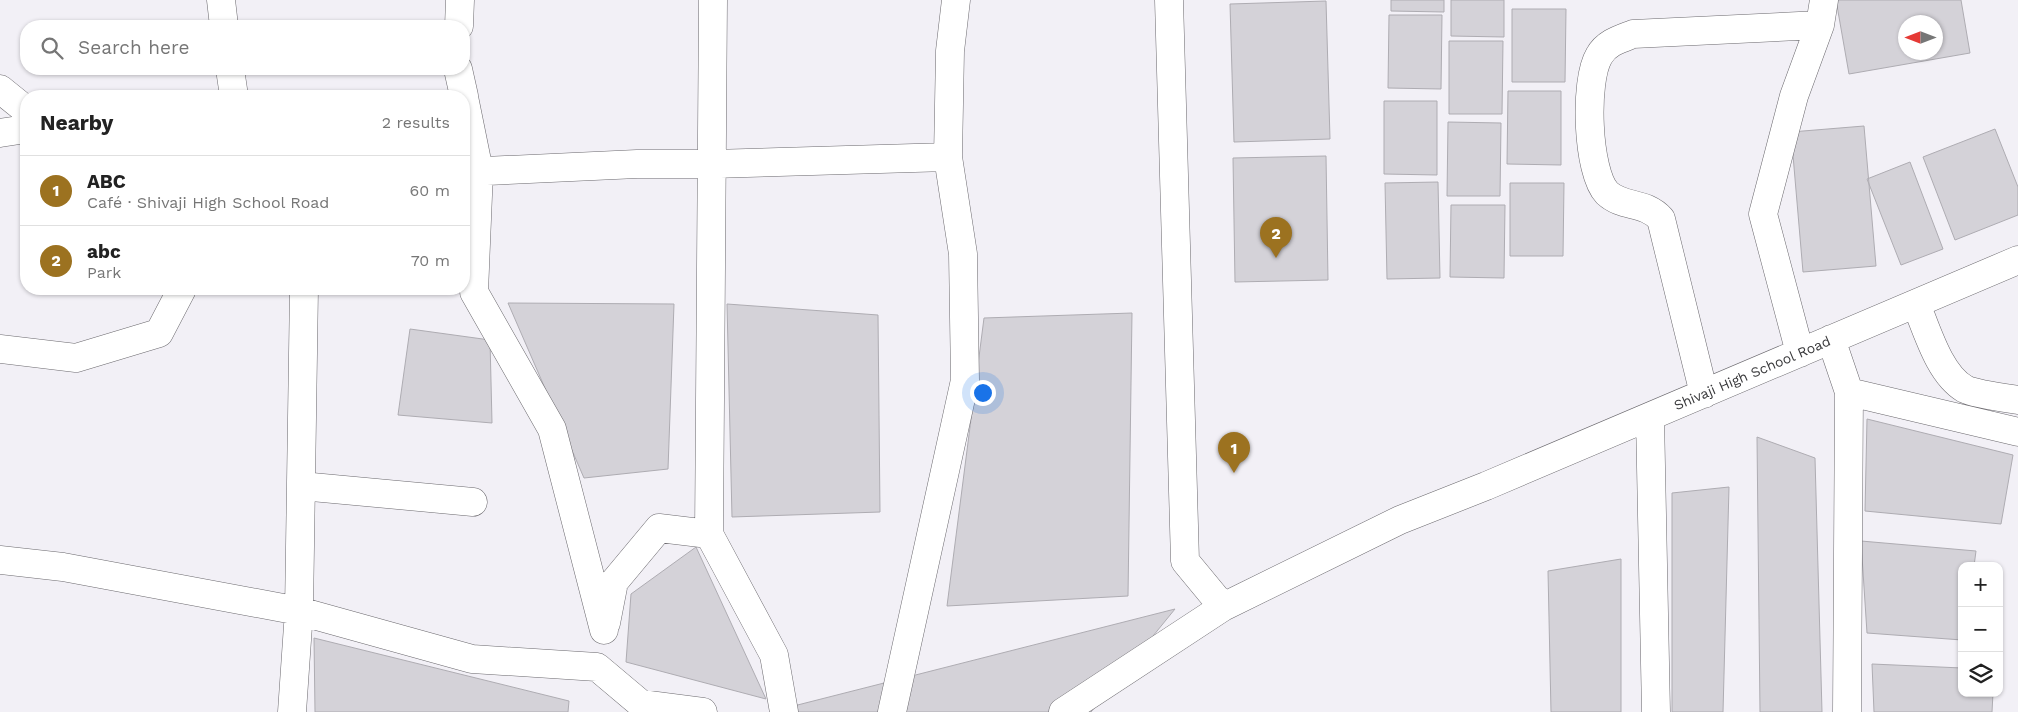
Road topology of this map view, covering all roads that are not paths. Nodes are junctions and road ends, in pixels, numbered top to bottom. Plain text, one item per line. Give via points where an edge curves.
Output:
1 (220, 0) edge
2 (460, 0) edge
3 (713, 0) edge
4 (956, 0) edge
5 (1169, 0) edge
6 (1822, 13) edge
7 (223, 20) edge
8 (459, 20) edge
9 (231, 75) edge
10 (459, 75) edge
11 (0, 89) edge
12 (233, 90) edge
13 (462, 90) edge
14 (20, 105) edge
15 (20, 130) edge
16 (0, 133) edge
17 (948, 157) junction
18 (712, 164) junction
19 (471, 172) edge
20 (2018, 260) edge
21 (179, 295) edge
22 (304, 295) edge
23 (1916, 304) junction
24 (1831, 339) junction
25 (0, 349) edge
26 (1800, 353) junction
27 (1849, 392) junction
28 (1704, 394) junction
29 (2018, 400) edge
30 (1650, 417) junction
31 (2018, 432) edge
32 (301, 486) junction
33 (473, 502) dead end
34 (709, 534) junction
35 (0, 560) edge
36 (1223, 607) junction
37 (299, 611) junction
38 (604, 630) junction
39 (597, 667) junction
40 (639, 708) edge
41 (292, 712) edge
42 (703, 712) edge
43 (784, 712) edge
44 (892, 712) edge
45 (1063, 712) edge
46 (1656, 712) edge
47 (1847, 712) edge

1 - 7 street
2 - 8 street
3 - 18 street
4 - 17 street via 950,51
5 - 36 street via 1184,561
6 - 26 street via 1794,96 1763,214
6 - 28 street via 1633,34 1612,42 1599,56 1591,78 1589,115 1599,180 1607,193 1619,201 1644,207 1661,219
9 - 12 street
10 - 13 street
11 - 14 street
15 - 16 street
17 - 18 street
17 - 44 street via 963,254 964,380
18 - 19 street
18 - 34 street
19 - 38 street via 474,292 552,429
20 - 23 street, Shivaji High School Road
21 - 25 street via 159,333 76,358
22 - 32 street
23 - 24 street, Shivaji High School Road
23 - 29 street via 1950,377 1966,390
24 - 26 street, Shivaji High School Road
24 - 27 street
26 - 28 street, Shivaji High School Road
27 - 31 street
27 - 47 street
28 - 30 street, Shivaji High School Road
30 - 36 street, Shivaji High School Road via 1400,520
30 - 46 street
32 - 33 street
32 - 37 street
34 - 38 street via 658,528 614,582
34 - 43 street via 774,655
35 - 37 street via 63,567
36 - 45 street, Shivaji High School Road
37 - 39 street via 472,659
37 - 41 street
38 - 39 street
39 - 40 street
40 - 42 street

